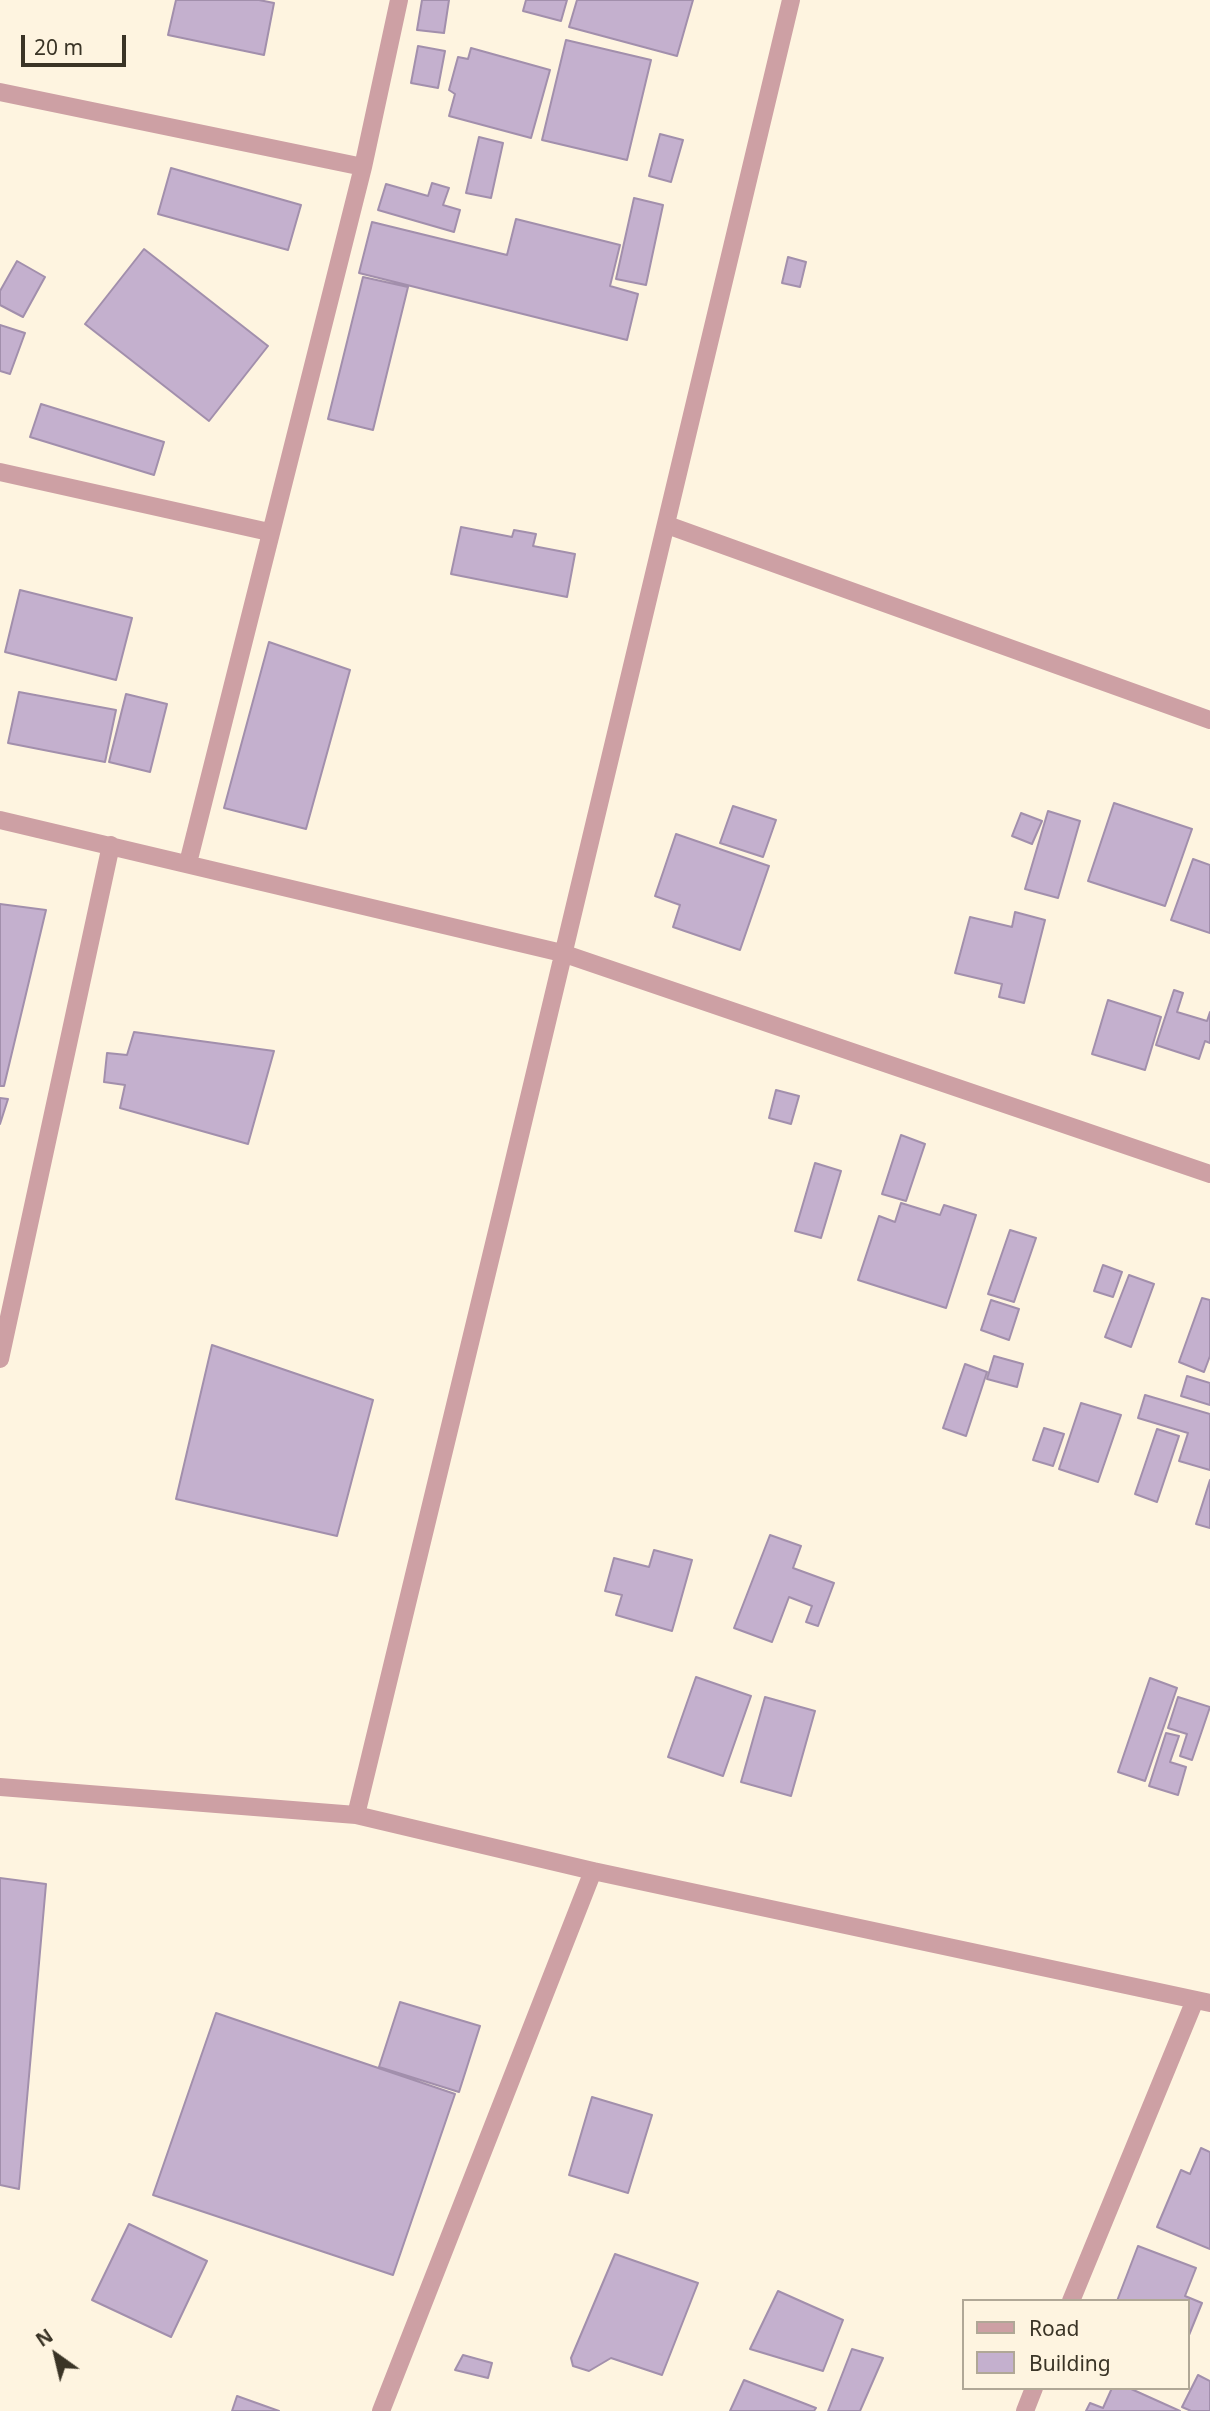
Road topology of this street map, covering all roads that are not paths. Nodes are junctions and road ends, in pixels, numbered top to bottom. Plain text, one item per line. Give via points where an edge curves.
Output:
1 (399, 0) edge
2 (791, 0) edge
3 (0, 92) edge
4 (363, 167) junction
5 (0, 472) edge
6 (670, 526) junction
7 (269, 532) junction
8 (1210, 720) edge
9 (0, 820) edge
10 (111, 845) junction
11 (188, 863) junction
12 (562, 953) junction
13 (1210, 1174) edge
14 (0, 1359) edge
15 (0, 1787) edge
16 (356, 1815) junction
17 (593, 1871) junction
18 (1203, 2001) edge
19 (1071, 2299) edge
20 (1033, 2390) edge
21 (381, 2411) edge
22 (1025, 2411) edge

1 - 4 street
2 - 6 street
3 - 4 street
4 - 7 street
5 - 7 street
6 - 8 street
6 - 12 street
7 - 11 street
9 - 10 street
10 - 11 street
10 - 14 street
11 - 12 street
12 - 13 street
12 - 16 street
15 - 16 street
16 - 17 street
17 - 18 street
17 - 21 street
18 - 19 street
20 - 22 street

